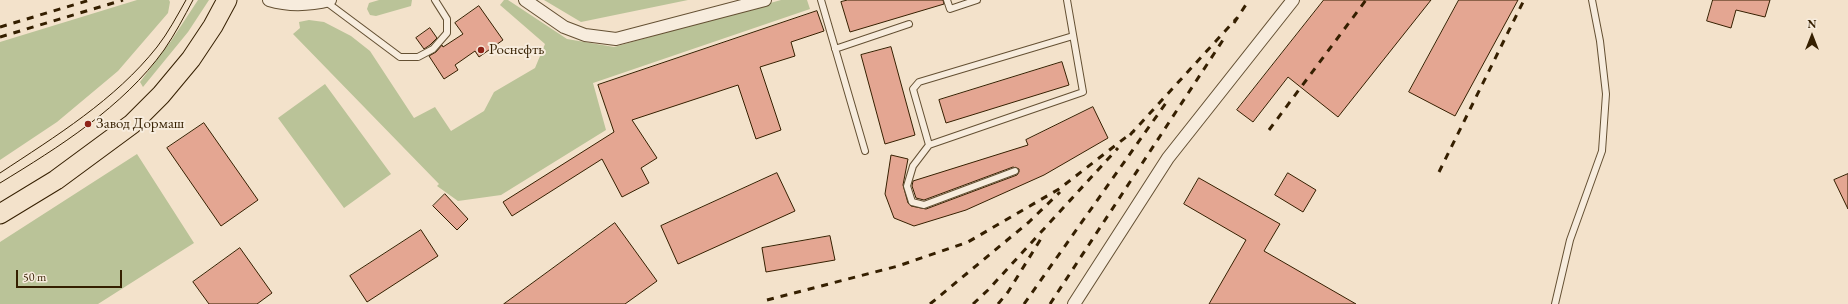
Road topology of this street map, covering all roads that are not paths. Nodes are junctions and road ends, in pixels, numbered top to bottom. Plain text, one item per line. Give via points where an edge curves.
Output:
1 (228, 0) edge
2 (269, 0) edge
3 (435, 0) edge
4 (525, 0) edge
5 (765, 0) edge
6 (821, 0) edge
7 (947, 0) edge
8 (977, 0) edge
9 (1067, 0) edge
10 (1293, 0) edge
11 (1592, 0) edge
12 (328, 1) edge
13 (909, 24) dead end
14 (1073, 36) junction
15 (835, 49) junction
16 (929, 145) junction
17 (865, 151) dead end
18 (1015, 171) dead end
19 (0, 214) edge
20 (1074, 304) edge
21 (1555, 304) edge

1 - 19 main road via 191,59 132,124 56,180
2 - 12 street via 302,5
3 - 12 lane via 447,19 447,33 434,49 418,57 400,57
4 - 5 street via 564,27 585,35 616,39
6 - 15 lane
7 - 8 lane via 950,9
9 - 14 lane
10 - 20 street via 1168,158
11 - 21 lane via 1606,94 1602,152 1570,240
13 - 15 lane
14 - 16 lane via 1083,92
14 - 16 lane via 919,82 913,89
15 - 17 lane
16 - 18 lane via 913,166 907,186 912,202 924,205

